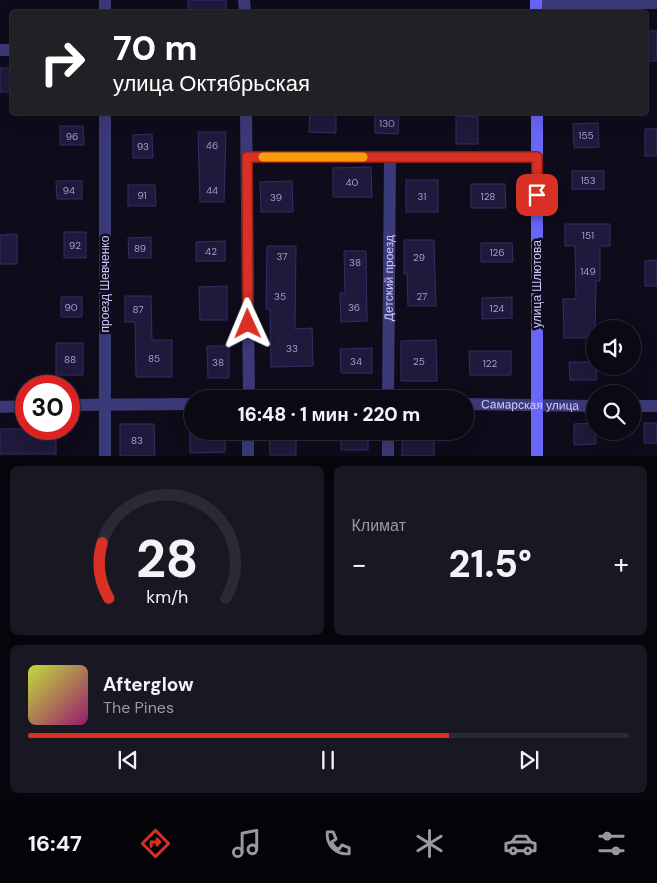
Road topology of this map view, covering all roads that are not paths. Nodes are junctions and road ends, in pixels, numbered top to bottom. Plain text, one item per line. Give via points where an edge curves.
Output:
1 (657, 3) edge
2 (536, 5) edge
3 (105, 115) edge
4 (246, 115) edge
5 (537, 115) edge
6 (247, 157) junction
7 (390, 157) junction
8 (537, 157) junction
9 (249, 390) edge
10 (388, 390) edge
11 (104, 404) junction
12 (184, 404) edge
13 (474, 404) edge
14 (80, 405) edge
15 (15, 406) edge
16 (537, 406) junction
17 (586, 406) edge
18 (641, 406) edge
19 (657, 406) edge
20 (0, 407) edge
21 (248, 440) edge
22 (388, 440) edge
23 (105, 456) edge
24 (248, 456) edge
25 (388, 456) edge
26 (537, 456) edge

1 - 2 street
3 - 11 street, проезд Шевченко
4 - 6 street
5 - 8 main road, улица Шлютова
6 - 7 street
6 - 9 street
7 - 8 street
7 - 10 street, Детский проезд
8 - 16 main road, улица Шлютова
11 - 12 street
11 - 14 street
11 - 23 street, проезд Шевченко
13 - 16 street, Самарская улица
15 - 20 street
16 - 17 street, Самарская улица
16 - 26 main road, улица Шлютова
18 - 19 street
21 - 24 street
22 - 25 street

